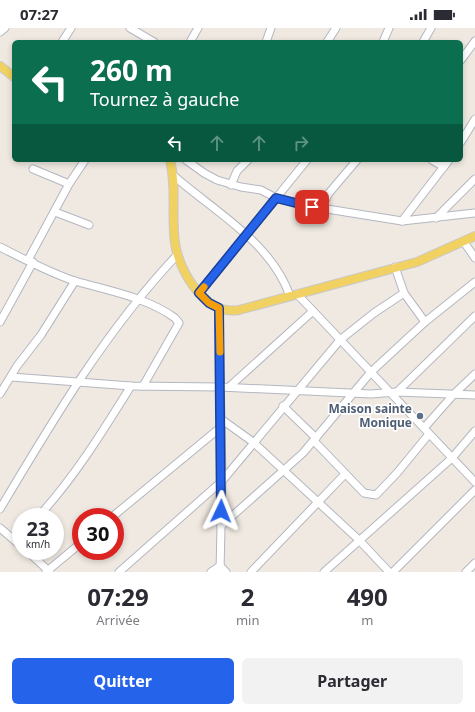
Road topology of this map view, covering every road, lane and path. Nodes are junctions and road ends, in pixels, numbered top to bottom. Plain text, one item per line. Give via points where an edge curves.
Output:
1 (5, 28) edge
2 (72, 28) edge
3 (130, 28) edge
4 (198, 28) edge
5 (271, 28) edge
6 (336, 28) edge
7 (388, 28) edge
8 (431, 28) edge
9 (0, 32) edge
10 (63, 40) edge
11 (151, 40) edge
12 (191, 40) edge
13 (267, 40) edge
14 (328, 40) edge
15 (384, 40) edge
16 (424, 40) edge
17 (475, 41) edge
18 (463, 57) edge
19 (0, 66) edge
20 (12, 76) edge
21 (475, 119) edge
22 (463, 139) edge
23 (84, 162) edge
24 (170, 162) edge
25 (189, 162) edge
26 (246, 162) edge
27 (305, 162) edge
28 (355, 162) edge
29 (435, 162) edge
30 (448, 162) edge
31 (444, 167) junction
32 (33, 169) dead end
33 (174, 176) junction
34 (475, 179) edge
35 (69, 184) junction
36 (231, 185) junction
37 (276, 198) junction
38 (321, 208) junction
39 (55, 212) junction
40 (475, 214) edge
41 (436, 218) junction
42 (402, 221) junction
43 (89, 225) dead end
44 (246, 235) junction
45 (475, 236) edge
46 (464, 242) junction
47 (0, 247) edge
48 (178, 254) junction
49 (475, 258) edge
50 (31, 261) junction
51 (394, 267) junction
52 (75, 281) junction
53 (475, 282) edge
54 (199, 293) junction
55 (404, 293) junction
56 (294, 295) junction
57 (137, 299) junction
58 (219, 308) junction
59 (313, 311) junction
60 (475, 316) edge
61 (0, 322) edge
62 (424, 322) junction
63 (340, 340) junction
64 (371, 372) junction
65 (475, 374) edge
66 (11, 377) junction
67 (77, 383) junction
68 (131, 386) junction
69 (143, 386) junction
70 (220, 387) junction
71 (229, 387) junction
72 (1, 391) edge
73 (296, 391) junction
74 (393, 393) junction
75 (353, 394) junction
76 (454, 394) junction
77 (475, 395) edge
78 (283, 406) junction
79 (221, 423) junction
80 (424, 428) junction
81 (475, 431) edge
82 (429, 434) junction
83 (315, 440) junction
84 (253, 442) junction
85 (452, 458) junction
86 (283, 471) junction
87 (345, 474) junction
88 (222, 481) junction
89 (475, 482) edge
90 (475, 490) edge
91 (318, 503) junction
92 (46, 508) edge
93 (122, 508) edge
94 (0, 509) edge
95 (221, 526) junction
96 (0, 528) edge
97 (12, 538) edge
98 (359, 540) junction
99 (72, 551) edge
100 (36, 560) edge
101 (475, 563) edge
102 (220, 569) edge
103 (48, 571) edge
104 (119, 572) edge
105 (211, 572) edge
106 (226, 572) edge
107 (251, 572) edge
108 (324, 572) edge
109 (389, 572) edge
110 (393, 572) edge
111 (466, 572) edge

1 - 9 street
2 - 10 street
3 - 11 street
4 - 12 street
5 - 13 street
6 - 14 street
7 - 15 street
8 - 16 street
17 - 18 street
19 - 20 main road
21 - 22 street
23 - 35 street
24 - 33 main road
25 - 36 street via 204,173
26 - 36 street via 237,172
27 - 37 street
28 - 38 street via 329,193
29 - 31 street
30 - 31 street
31 - 42 street
32 - 35 street
33 - 44 street
33 - 48 main road via 174,230
34 - 41 street
35 - 39 street
36 - 37 street via 261,190
37 - 38 street
37 - 44 street
38 - 42 street
39 - 43 street
39 - 50 street
40 - 41 street
41 - 42 street
44 - 54 street
44 - 56 street via 266,254
45 - 46 main road
46 - 49 street
46 - 51 main road via 427,258
47 - 50 street
48 - 54 main road
48 - 57 street
50 - 52 street
50 - 61 street
51 - 55 street
51 - 56 main road
52 - 57 street via 103,287
52 - 66 street
53 - 62 street
54 - 58 main road
55 - 62 street
55 - 63 street
56 - 58 main road via 232,312
56 - 59 street
57 - 67 street
57 - 69 street via 172,316 178,324
58 - 70 street
59 - 63 street
59 - 71 street
60 - 74 street
62 - 64 street
63 - 64 street
63 - 73 street
64 - 74 street
64 - 75 street
65 - 76 street
66 - 67 street
66 - 72 street
67 - 68 street
67 - 94 street
68 - 69 street
68 - 92 street via 101,434
69 - 70 street
70 - 71 street
70 - 79 street
71 - 73 street
73 - 75 street
73 - 78 street
74 - 75 street
74 - 76 street
74 - 80 street
75 - 83 street
76 - 77 street
76 - 80 street
78 - 83 street
78 - 84 street
79 - 84 street
79 - 88 street
79 - 93 street
80 - 82 street
81 - 85 street
82 - 85 street
82 - 87 street via 379,494 367,494
83 - 86 street
83 - 87 street
84 - 86 street
84 - 88 street
85 - 89 street
85 - 98 street
86 - 91 street
86 - 95 street
87 - 91 street
88 - 95 street
88 - 104 street
90 - 110 street
91 - 98 street
91 - 107 street
95 - 102 street
96 - 97 street
98 - 108 street
98 - 109 street
99 - 103 street
100 - 103 street
101 - 111 street
102 - 105 street
102 - 106 street

